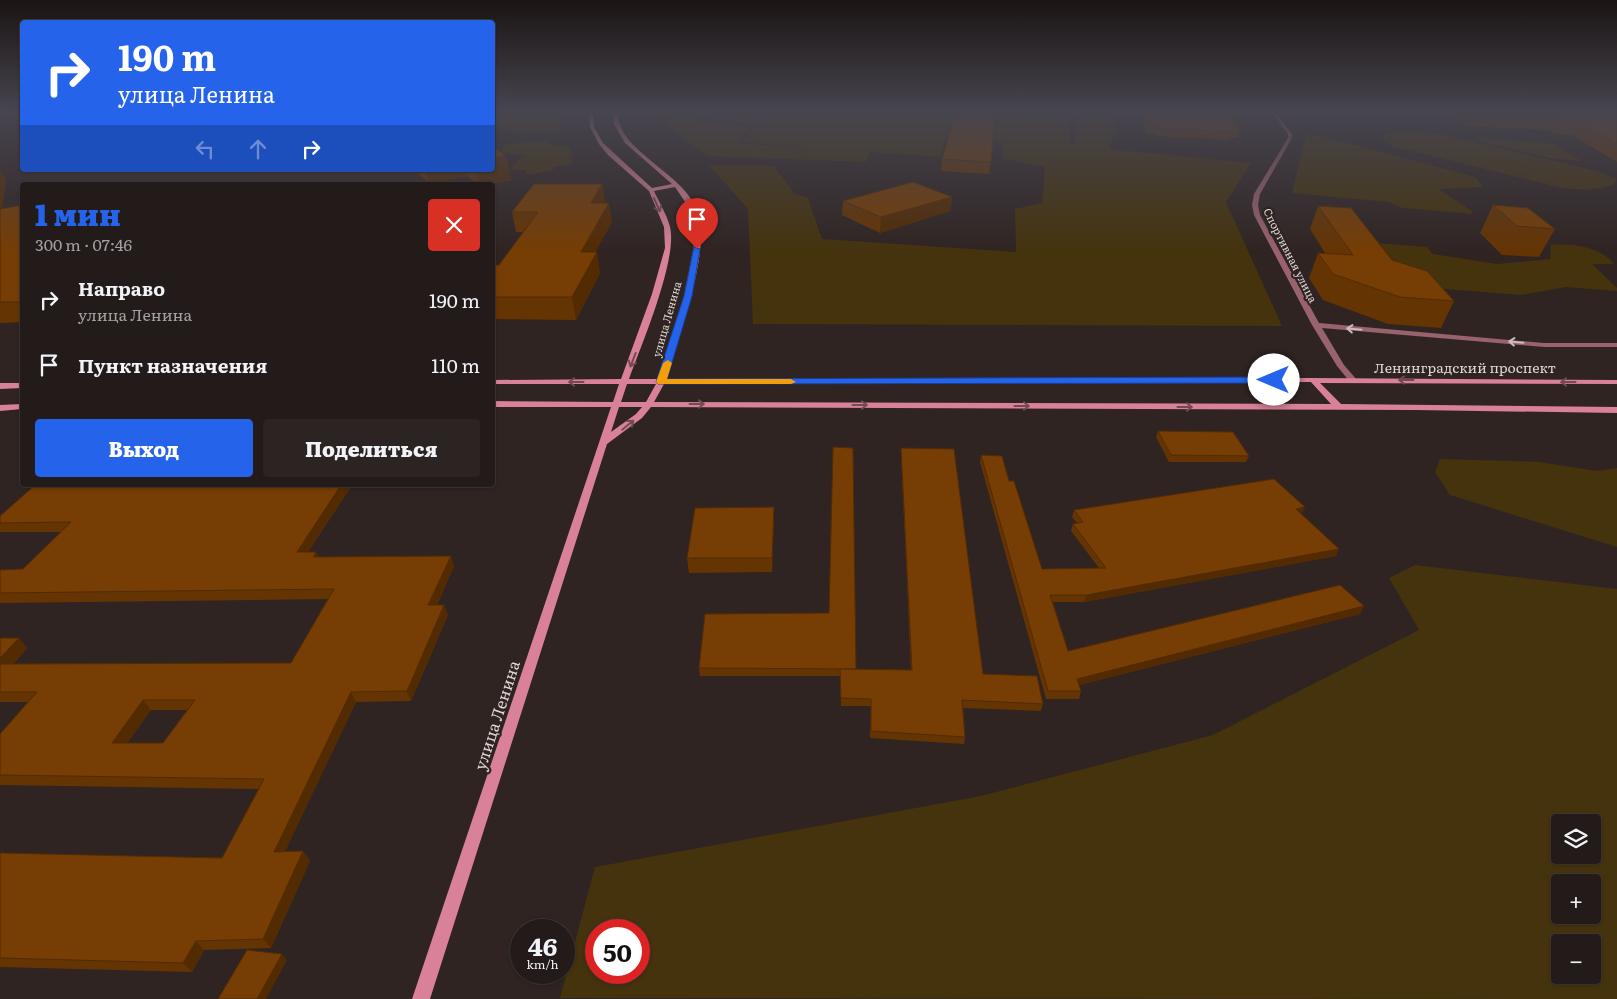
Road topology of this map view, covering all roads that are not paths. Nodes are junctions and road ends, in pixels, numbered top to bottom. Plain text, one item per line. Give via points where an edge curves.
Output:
1 (615, 159) edge
2 (646, 159) edge
3 (1278, 159) edge
4 (677, 186) junction
5 (650, 190) junction
6 (1316, 325) junction
7 (1617, 345) edge
8 (1313, 380) junction
9 (1353, 380) junction
10 (495, 382) edge
11 (624, 382) junction
12 (661, 382) junction
13 (1617, 382) edge
14 (0, 386) edge
15 (20, 386) edge
16 (495, 404) edge
17 (616, 404) junction
18 (649, 404) junction
19 (20, 407) edge
20 (1338, 407) junction
21 (0, 408) edge
22 (1617, 410) edge
23 (604, 442) junction
24 (421, 999) edge

1 - 5 street, улица Ленина
2 - 4 street, улица Ленина
3 - 6 street, Спортивная улица via 1254,205
4 - 5 street
4 - 12 street, улица Ленина via 695,212 699,235 688,296
5 -> 11 street, улица Ленина via 668,227 668,248 656,294
7 -> 6 street via 1544,345
6 - 9 street, Спортивная улица
8 - 9 street, Ленинградский проспект
8 - 12 street, Ленинградский проспект
8 - 20 street
13 -> 9 street, Ленинградский проспект
11 -> 10 street, Ленинградский проспект
11 - 12 street, Ленинградский проспект
11 - 17 street, улица Ленина
12 - 18 street, улица Ленина
14 - 15 street
16 - 17 street
17 - 18 street
17 - 23 street, улица Ленина
18 -> 20 street
23 -> 18 street, улица Ленина via 626,427
19 - 21 street
20 - 22 street
23 - 24 street, улица Ленина

